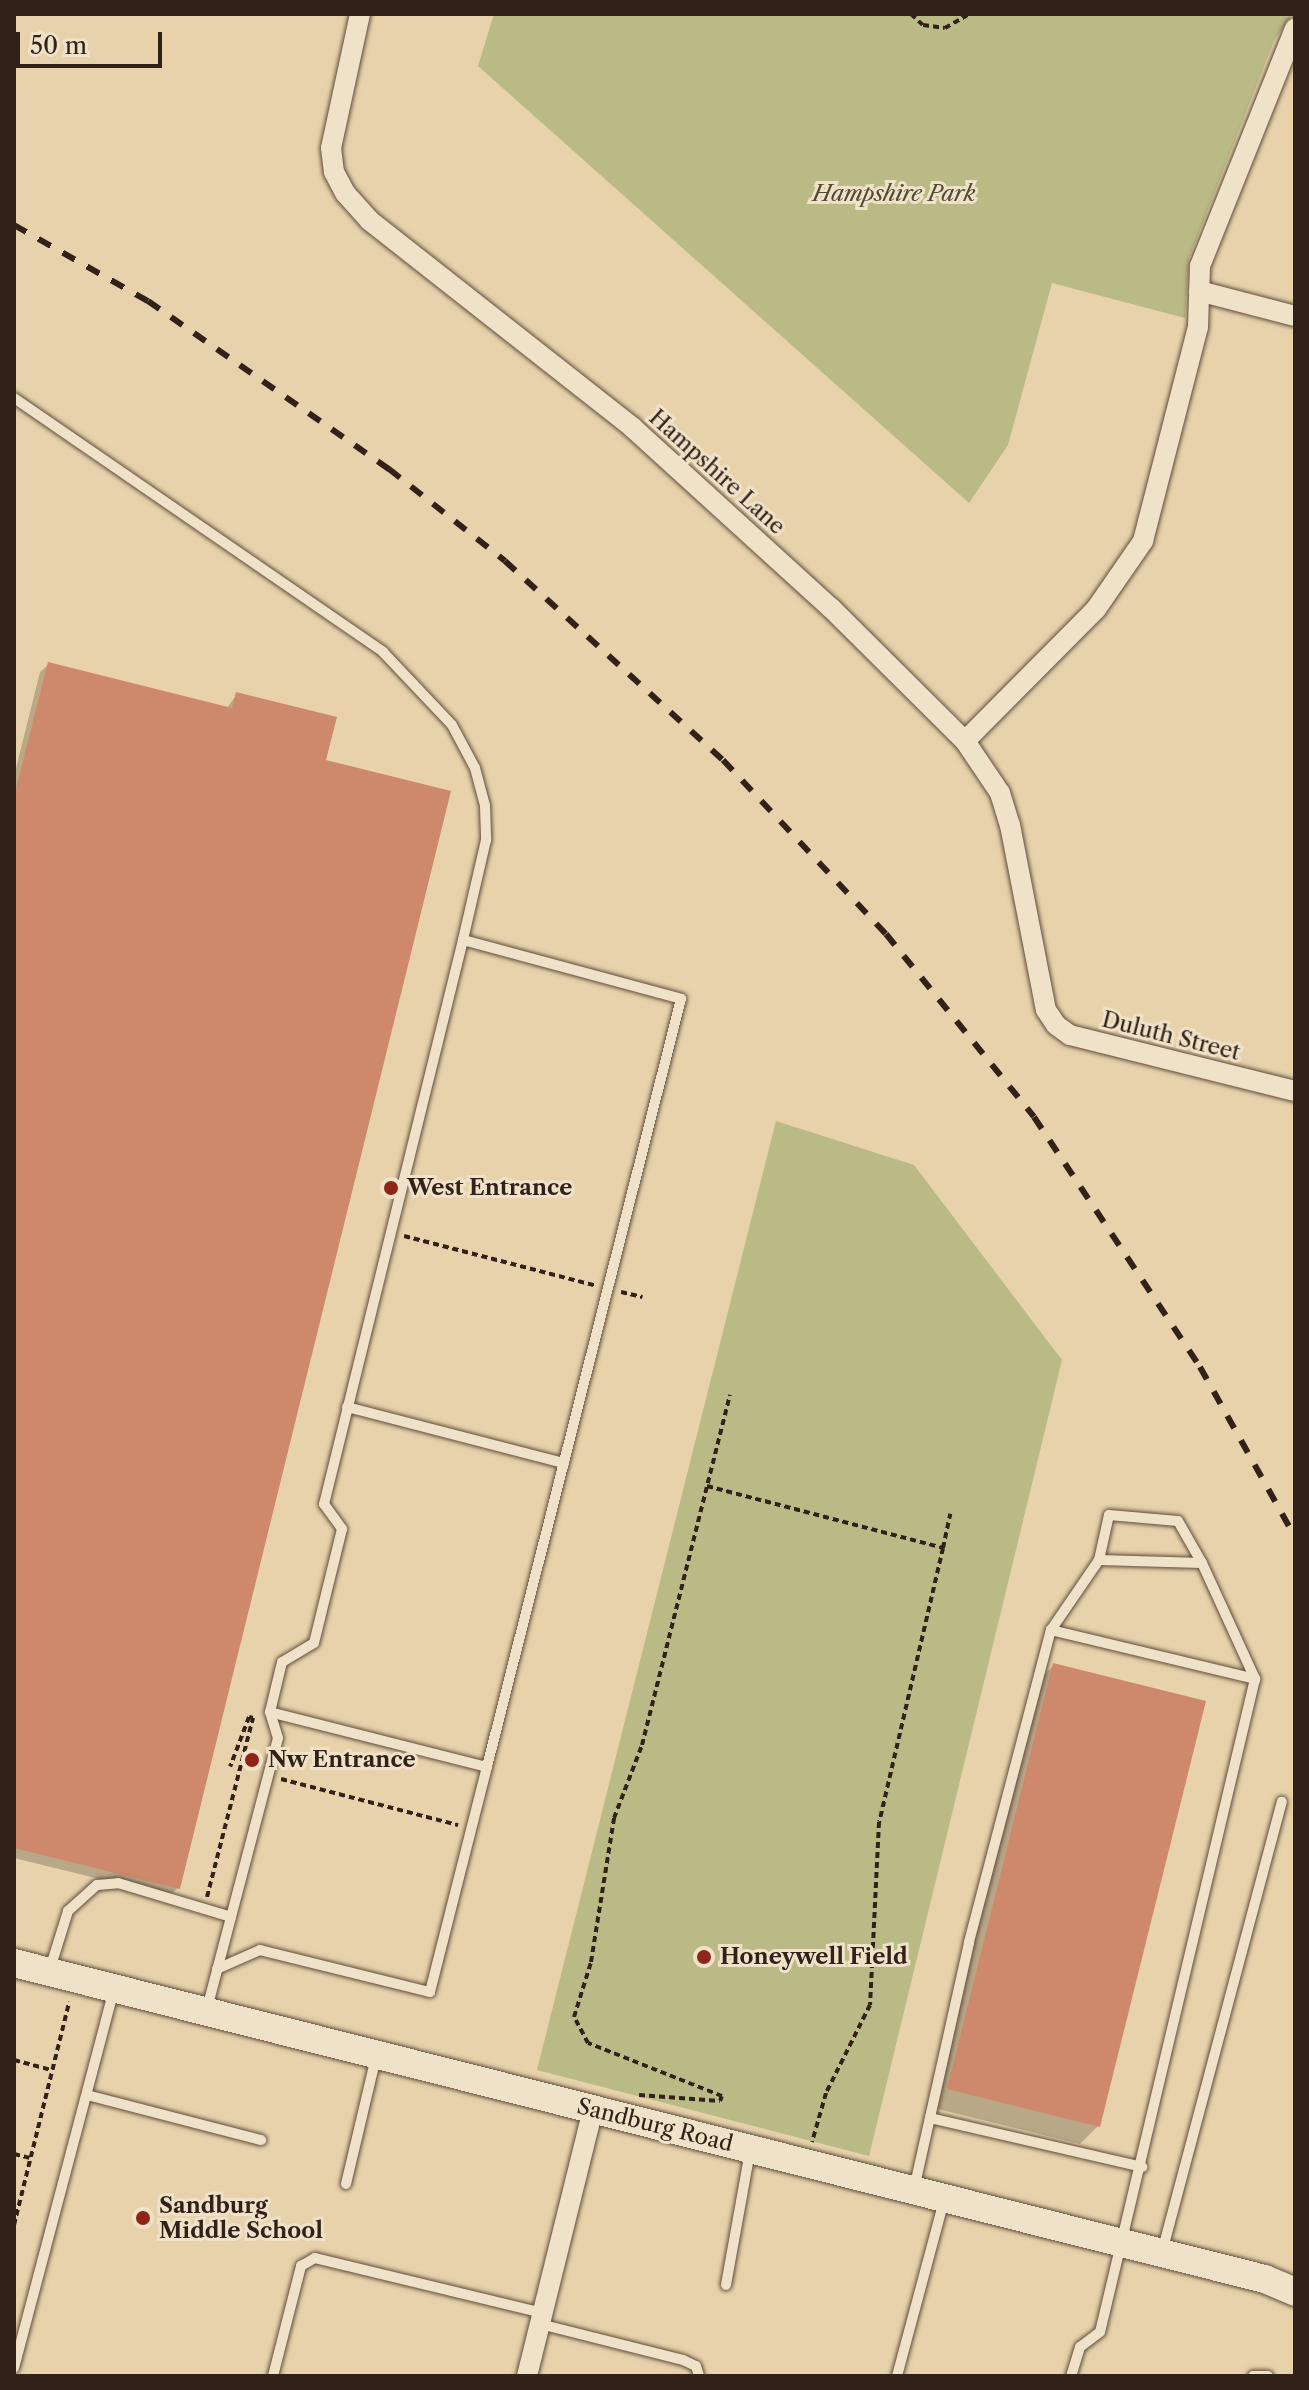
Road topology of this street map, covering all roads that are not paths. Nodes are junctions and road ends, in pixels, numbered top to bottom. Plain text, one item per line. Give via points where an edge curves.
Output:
1 (360, 14) edge
2 (1295, 28) edge
3 (1199, 291) junction
4 (1295, 316) edge
5 (14, 398) edge
6 (965, 741) junction
7 (463, 940) junction
8 (1046, 1010) joint
9 (1295, 1091) edge
10 (347, 1407) junction
11 (564, 1463) junction
12 (1099, 1560) junction
13 (1202, 1563) junction
14 (1051, 1630) junction
15 (1255, 1679) junction
16 (270, 1712) junction
17 (487, 1767) junction
18 (1282, 1802) dead end
19 (231, 1917) junction
20 (14, 1963) edge
21 (217, 1969) junction
22 (62, 1975) junction
23 (114, 1988) junction
24 (207, 2012) junction
25 (377, 2055) junction
26 (87, 2095) junction
27 (593, 2109) junction
28 (930, 2118) junction
29 (261, 2140) dead end
30 (750, 2149) junction
31 (1142, 2167) junction
32 (346, 2184) dead end
33 (914, 2191) junction
34 (944, 2198) junction
35 (1121, 2243) junction
36 (1161, 2254) junction
37 (726, 2285) dead end
38 (1295, 2292) edge
39 (541, 2319) junction
40 (14, 2368) edge
41 (273, 2376) edge
42 (527, 2376) edge
43 (699, 2376) edge
44 (897, 2376) edge
45 (1071, 2376) edge
46 (1253, 2376) edge
47 (1268, 2376) edge

1 - 6 street, Hampshire Lane via 331,148 334,172 345,193 369,220 633,428 831,608
2 - 3 street via 1200,266
3 - 4 street
3 - 6 street via 1198,327 1143,541 1096,609
5 - 7 lane via 364,637 436,705 475,768 485,806 486,840
6 - 8 street, Hampshire Lane via 1000,793 1010,825
7 - 10 lane
7 - 11 lane via 681,999
8 - 9 street, Duluth Street via 1070,1035
10 - 11 lane
10 - 16 lane via 324,1504 342,1529 314,1643 282,1662
11 - 17 lane
12 - 13 lane
12 - 13 lane via 1109,1515 1178,1521
12 - 14 lane
13 - 15 lane
14 - 15 lane
14 - 28 lane
15 - 31 lane
16 - 17 lane
16 - 19 lane via 278,1738
17 - 21 lane via 430,1992 260,1950
18 - 36 lane
19 - 21 lane
19 - 22 lane via 118,1883 97,1885 68,1911
20 - 22 street, Sandburg Road
21 - 24 lane
22 - 23 street, Sandburg Road
23 - 24 street, Sandburg Road
23 - 26 lane
24 - 25 street, Sandburg Road
25 - 27 street, Sandburg Road
25 - 32 lane
26 - 29 lane
26 - 40 lane via 63,2166
27 - 30 street, Sandburg Road
27 - 39 street
28 - 31 lane
28 - 33 lane
30 - 33 street, Sandburg Road
30 - 37 lane
31 - 35 lane
33 - 34 street, Sandburg Road
34 - 35 street, Sandburg Road
34 - 44 lane
35 - 36 street, Sandburg Road
35 - 45 lane via 1100,2332 1080,2347
36 - 38 street, Sandburg Road via 1265,2279
39 - 41 lane via 315,2258 301,2266
39 - 42 street
39 - 43 lane via 683,2360 696,2366
46 - 47 lane

